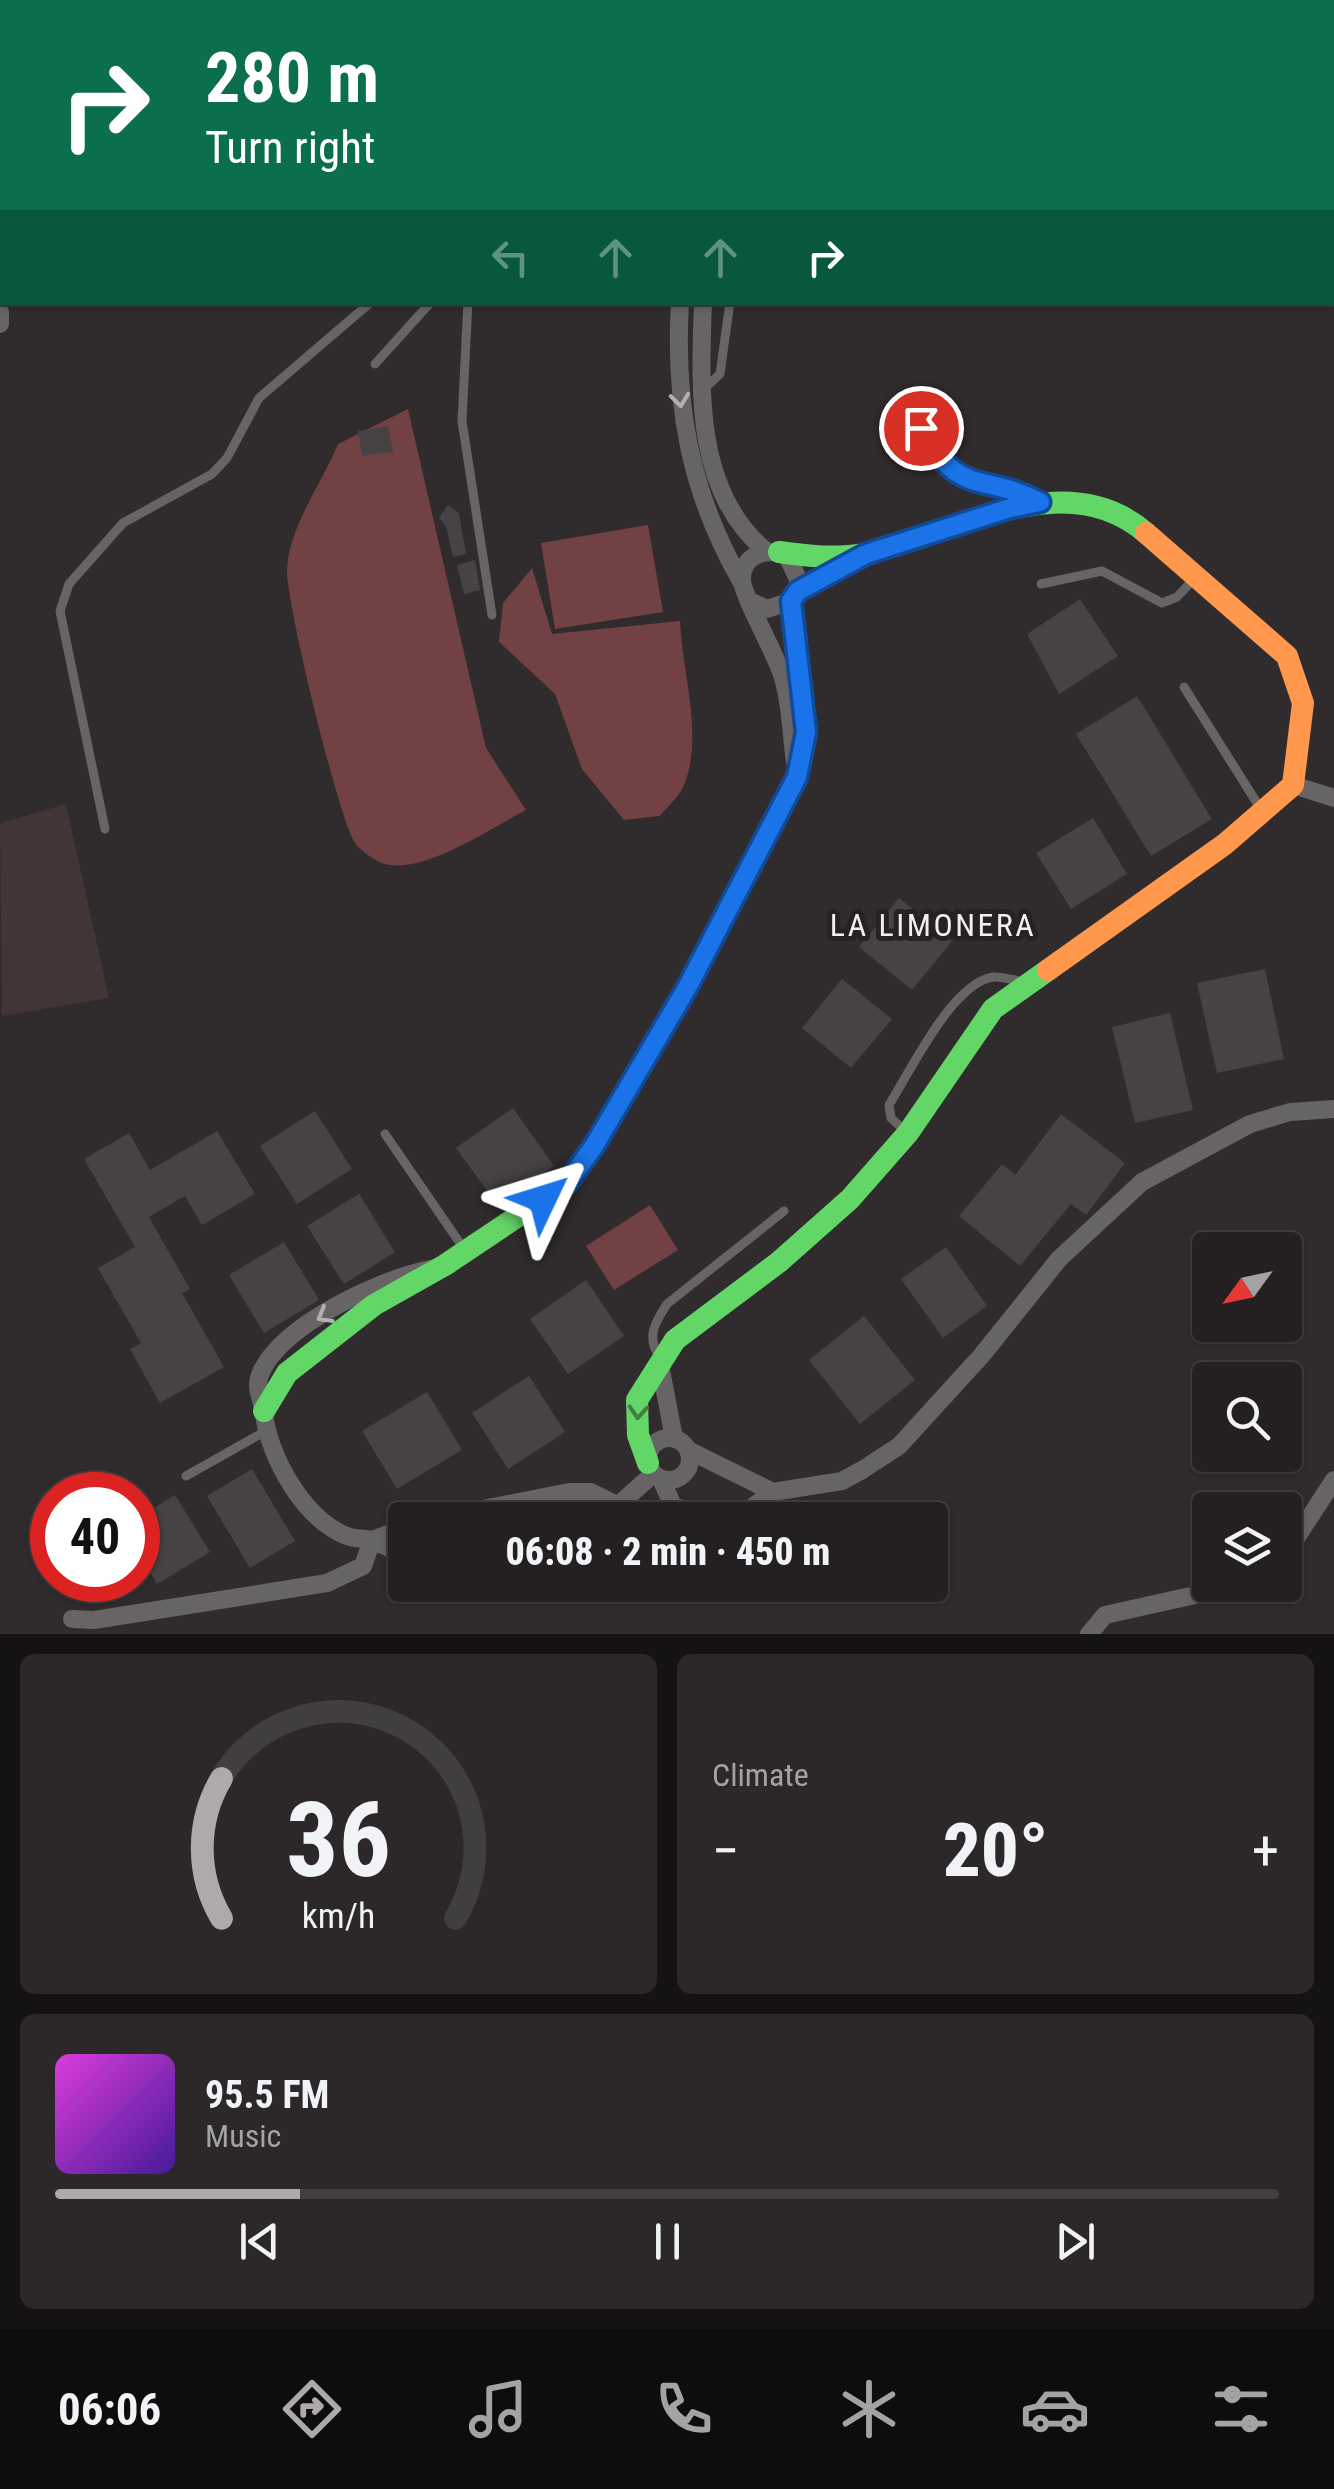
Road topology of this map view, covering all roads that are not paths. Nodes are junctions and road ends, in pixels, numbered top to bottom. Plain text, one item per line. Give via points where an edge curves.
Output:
1 (367, 305) edge
2 (428, 305) edge
3 (468, 305) edge
4 (680, 305) edge
5 (703, 305) edge
6 (730, 305) edge
7 (0, 312) edge
8 (0, 324) edge
9 (375, 364) dead end
10 (702, 390) junction
11 (921, 428) dead end
12 (1040, 502) junction
13 (772, 552) junction
14 (866, 554) junction
15 (1196, 577) junction
16 (742, 582) junction
17 (1041, 584) dead end
18 (794, 596) junction
19 (752, 602) junction
20 (492, 615) dead end
21 (1184, 688) dead end
22 (797, 777) junction
23 (1293, 785) junction
24 (1334, 798) edge
25 (1263, 813) junction
26 (105, 829) dead end
27 (1028, 982) junction
28 (1334, 1109) edge
29 (908, 1133) junction
30 (384, 1134) dead end
31 (784, 1211) dead end
32 (465, 1252) junction
33 (661, 1362) junction
34 (264, 1422) junction
35 (681, 1444) junction
36 (654, 1472) junction
37 (186, 1476) dead end
38 (1334, 1480) edge
39 (773, 1492) junction
40 (518, 1502) edge
41 (611, 1502) edge
42 (623, 1502) edge
43 (1302, 1529) edge
44 (388, 1534) edge
45 (372, 1540) junction
46 (388, 1547) edge
47 (1192, 1596) edge
48 (72, 1618) dead end
49 (1089, 1634) edge

1 - 26 lane via 259,398 212,474 123,523 69,584 60,612
2 - 9 lane
3 - 20 lane via 462,422
4 -> 16 street via 678,396 691,466 703,507
5 - 10 street
6 - 10 lane via 720,374
7 - 8 street
10 - 13 street via 719,490 736,522
11 - 12 lane via 938,459 971,484 1010,487
12 - 14 street
12 - 15 street via 1108,510
13 - 14 street
13 - 16 street via 745,566
13 - 18 street via 798,572
14 - 18 street
15 - 17 lane via 1162,603 1102,571
15 - 23 street via 1288,656 1303,703
16 - 19 street
18 - 19 street via 767,609
18 - 22 street via 806,732
19 - 22 street via 784,681
21 - 25 lane
22 - 32 street via 688,986 584,1162 568,1182
23 - 24 street
23 - 25 street
25 - 27 street
27 - 29 street via 981,1023
27 - 29 lane via 993,977 968,988 950,1008 889,1105 891,1118
28 - 39 street via 1250,1124 1142,1182 1059,1259 899,1446 842,1481
29 - 33 street via 822,1226 712,1308
30 - 32 lane
31 - 33 lane via 666,1304 652,1338
32 - 34 street via 374,1306 287,1373
33 - 35 street
33 -> 36 street via 642,1388 636,1412
34 - 37 lane
34 - 45 street via 309,1508 346,1536
35 - 36 street via 654,1444
35 - 36 street via 690,1463 685,1474 674,1480
35 - 39 street
36 - 39 street via 673,1506 708,1517 737,1518
36 - 42 street
38 - 43 street
40 - 41 street via 591,1492
44 - 45 street
45 - 46 street
45 - 48 street via 363,1566 327,1583
47 - 49 street via 1104,1615

